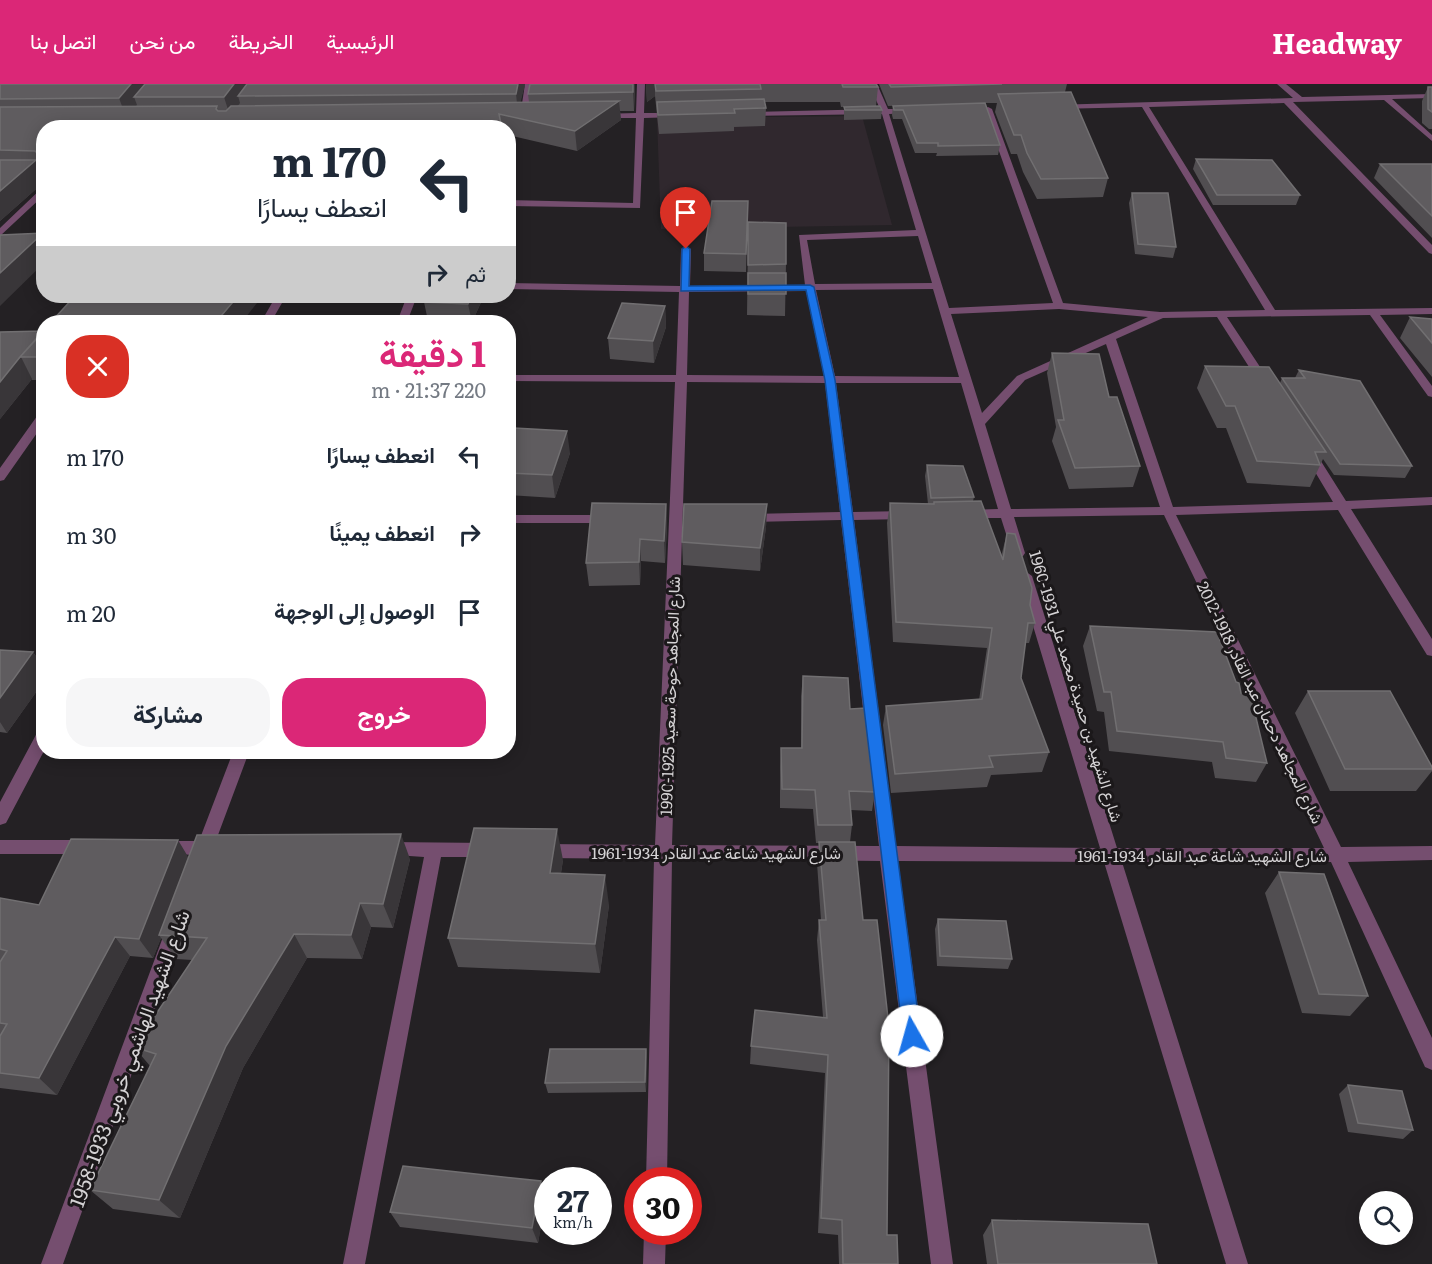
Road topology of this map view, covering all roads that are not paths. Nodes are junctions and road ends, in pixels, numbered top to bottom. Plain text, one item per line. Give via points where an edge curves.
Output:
1 (529, 84) edge
2 (641, 84) edge
3 (873, 84) edge
4 (1281, 84) edge
5 (1432, 96) edge
6 (1385, 97) junction
7 (1286, 100) junction
8 (1300, 100) junction
9 (1144, 104) junction
10 (1044, 107) edge
11 (977, 109) edge
12 (988, 109) junction
13 (999, 109) edge
14 (919, 111) edge
15 (885, 112) junction
16 (687, 114) edge
17 (733, 114) edge
18 (640, 115) junction
19 (594, 116) edge
20 (513, 117) edge
21 (524, 117) junction
22 (536, 117) edge
23 (1432, 139) edge
24 (36, 197) edge
25 (516, 203) edge
26 (0, 233) edge
27 (921, 233) junction
28 (686, 249) dead end
29 (1432, 251) edge
30 (516, 286) edge
31 (938, 286) junction
32 (810, 287) junction
33 (685, 289) junction
34 (1059, 306) junction
35 (1432, 310) edge
36 (945, 311) junction
37 (1373, 312) junction
38 (1272, 313) junction
39 (1220, 314) junction
40 (1161, 315) junction
41 (1110, 338) junction
42 (516, 378) edge
43 (681, 379) junction
44 (830, 380) junction
45 (966, 380) junction
46 (1272, 394) edge
47 (1432, 394) edge
48 (979, 423) junction
49 (36, 425) edge
50 (1298, 435) edge
51 (0, 477) edge
52 (1432, 501) edge
53 (1344, 505) junction
54 (1168, 511) junction
55 (1006, 513) junction
56 (949, 514) edge
57 (926, 515) edge
58 (846, 516) junction
59 (516, 519) edge
60 (733, 519) edge
61 (628, 520) edge
62 (1432, 651) edge
63 (36, 750) edge
64 (238, 759) edge
65 (0, 818) edge
66 (0, 847) edge
67 (102, 848) edge
68 (148, 848) edge
69 (205, 848) junction
70 (228, 848) edge
71 (365, 849) edge
72 (434, 850) junction
73 (503, 850) edge
74 (526, 850) edge
75 (663, 852) junction
76 (1432, 852) edge
77 (888, 853) junction
78 (1336, 854) junction
79 (1110, 855) junction
80 (196, 871) edge
81 (180, 916) edge
82 (1432, 1060) edge
83 (656, 1167) edge
84 (655, 1245) edge
85 (52, 1264) edge
86 (354, 1264) edge
87 (654, 1264) edge
88 (942, 1264) edge
89 (1237, 1264) edge

1 - 21 street
2 - 18 street
3 - 15 street, شارع الشهيد بن حميدة محمد علي 1931-1960
4 - 8 street
5 - 6 street
6 - 8 street
6 - 23 street
7 - 8 street
7 - 9 street
7 - 29 street
9 - 10 street
9 - 38 street
11 - 12 street
12 - 13 street
12 - 34 street
14 - 15 street
15 - 17 street
15 - 27 street, شارع الشهيد بن حميدة محمد علي 1931-1960
16 - 18 street
18 - 19 street
18 - 25 street via 637,206
20 - 21 street
21 - 22 street
24 - 26 street
27 - 31 street, شارع الشهيد بن حميدة محمد علي 1931-1960
27 - 32 street via 802,237
28 - 33 street, شارع المجاهد حوحة سعيد 1925-1990
30 - 33 street
31 - 32 street
31 - 36 street, شارع الشهيد بن حميدة محمد علي 1931-1960
32 - 33 street
32 - 44 street
33 - 43 street, شارع المجاهد حوحة سعيد 1925-1990
34 - 36 street
34 - 40 street
35 - 37 street
36 - 45 street, شارع الشهيد بن حميدة محمد علي 1931-1960
37 - 38 street
37 - 47 street
38 - 39 street
39 - 40 street
39 - 46 street
40 - 41 street
41 - 48 street via 1022,378
41 - 54 street, شارع المجاهد دحمان عبد القادر 1918-2012
42 - 43 street
43 - 44 street
43 - 75 street, شارع المجاهد حوحة سعيد 1925-1990
44 - 45 street
44 - 58 street
45 - 48 street, شارع الشهيد بن حميدة محمد علي 1931-1960
48 - 55 street, شارع الشهيد بن حميدة محمد علي 1931-1960
49 - 51 street
50 - 53 street
52 - 53 street
53 - 54 street
53 - 62 street
54 - 55 street
54 - 78 street, شارع المجاهد دحمان عبد القادر 1918-2012
55 - 56 street
55 - 79 street, شارع الشهيد بن حميدة محمد علي 1931-1960
57 - 58 street
58 - 60 street
58 - 77 street
59 - 61 street
63 - 65 street
64 - 69 street
66 - 67 street
68 - 69 street
69 - 70 street
69 - 80 street
71 - 72 street
72 - 73 street
72 - 86 street
74 - 75 street, شارع الشهيد شاعة عبد القادر 1934-1961
75 - 77 street, شارع الشهيد شاعة عبد القادر 1934-1961
75 - 83 street, شارع المجاهد حوحة سعيد 1925-1990
76 - 78 street, شارع الشهيد شاعة عبد القادر 1934-1961
77 - 79 street, شارع الشهيد شاعة عبد القادر 1934-1961
77 - 88 street
78 - 79 street, شارع الشهيد شاعة عبد القادر 1934-1961
78 - 82 street, شارع المجاهد دحمان عبد القادر 1918-2012
79 - 89 street, شارع الشهيد بن حميدة محمد علي 1931-1960
81 - 85 street, شارع الشهيد الهاشمي خروبي 1933-1958
84 - 87 street

